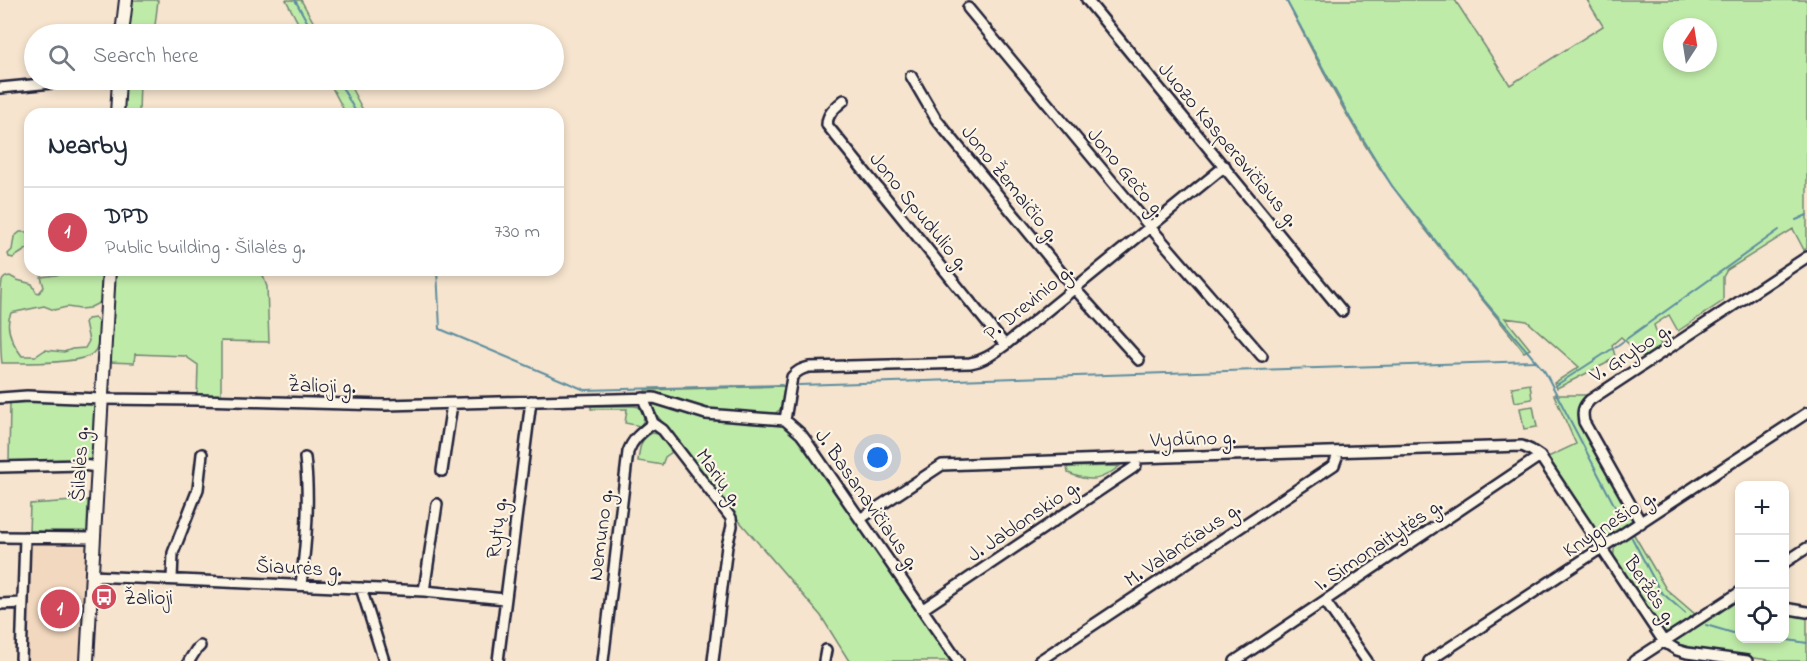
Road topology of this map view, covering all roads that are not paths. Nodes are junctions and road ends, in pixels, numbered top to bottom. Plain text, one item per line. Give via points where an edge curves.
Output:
1 (126, 0) edge
2 (1087, 0) edge
3 (968, 8) dead end
4 (123, 24) edge
5 (911, 76) dead end
6 (24, 86) edge
7 (0, 88) edge
8 (118, 90) edge
9 (844, 100) dead end
10 (117, 108) edge
11 (1225, 166) junction
12 (1150, 227) junction
13 (1807, 257) edge
14 (109, 276) edge
15 (1074, 288) junction
16 (1342, 311) dead end
17 (1005, 345) junction
18 (1262, 356) dead end
19 (1139, 360) dead end
20 (0, 398) edge
21 (643, 398) junction
22 (102, 399) junction
23 (531, 401) junction
24 (452, 404) junction
25 (1807, 413) edge
26 (784, 420) junction
27 (653, 423) junction
28 (1337, 452) junction
29 (202, 454) dead end
30 (1540, 456) junction
31 (305, 458) dead end
32 (1136, 458) junction
33 (0, 467) edge
34 (98, 467) junction
35 (442, 471) dead end
36 (437, 504) dead end
37 (860, 519) junction
38 (1641, 523) junction
39 (0, 537) edge
40 (26, 537) junction
41 (94, 538) junction
42 (1807, 548) edge
43 (1602, 549) junction
44 (1789, 560) edge
45 (92, 576) junction
46 (172, 579) junction
47 (301, 585) junction
48 (361, 588) junction
49 (424, 591) junction
50 (1735, 595) edge
51 (505, 599) junction
52 (1325, 601) junction
53 (23, 603) junction
54 (0, 604) edge
55 (922, 609) junction
56 (1789, 609) edge
57 (1807, 612) edge
58 (1664, 642) junction
59 (200, 646) dead end
60 (826, 650) dead end
61 (21, 661) edge
62 (87, 661) edge
63 (189, 661) edge
64 (384, 661) edge
65 (498, 661) edge
66 (603, 661) edge
67 (713, 661) edge
68 (824, 661) edge
69 (958, 661) edge
70 (1039, 661) edge
71 (1235, 661) edge
72 (1367, 661) edge
73 (1429, 661) edge
74 (1634, 661) edge
75 (1747, 661) edge

1 - 4 main road
2 - 11 street, Juozo Kasperavičiaus g.
3 - 12 street, Jono Gečo g.
5 - 15 street, Jono Žemaičio g. via 936,119
6 - 7 street
8 - 10 main road
9 - 17 street, Jono Spudulio g. via 831,111 827,125
11 - 12 street, P. Drevinio g.
11 - 16 street, Juozo Kasperavičiaus g.
12 - 15 street, P. Drevinio g.
12 - 18 street, Jono Gečo g.
13 - 38 street, V. Grybo g. via 1584,406 1584,422
14 - 22 main road, Šilalės g.
15 - 17 street, P. Drevinio g.
15 - 19 street, Jono Žemaičio g.
17 - 26 street, P. Drevinio g. via 980,362 802,369 792,377
20 - 22 street, Žalioji g.
21 - 23 street, Žalioji g.
21 - 26 street, J. Basanavičiaus g. via 664,400 706,414
21 - 27 street, Marių g.
22 - 24 street, Žalioji g.
22 - 34 main road, Šilalės g.
23 - 24 street, Žalioji g.
23 - 51 street, Rytų g.
24 - 35 street
25 - 38 street, Knygnešio g.
26 - 37 street, J. Basanavičiaus g. via 801,434
27 - 66 street, Nemuno g. via 636,436 628,452
27 - 67 street, Marių g. via 663,430 731,518
28 - 30 street, Vydūno g. via 1522,446
28 - 32 street, Vydūno g.
28 - 70 street, M. Valančiaus g. via 1334,465
29 - 46 street via 198,489 173,553
30 - 43 street, Beržės g.
30 - 52 street, I. Simonaitytės g.
31 - 47 street via 308,508
32 - 37 street, Vydūno g. via 942,465
32 - 55 street, J. Jablonskio g. via 1133,468
33 - 34 street
34 - 41 main road, Šilalės g.
36 - 49 street
37 - 55 street, J. Basanavičiaus g.
38 - 43 street, Knygnešio g.
39 - 40 street
40 - 41 street
40 - 53 street
41 - 45 main road, Šilalės g.
42 - 44 street
43 - 58 street, Beržės g.
43 - 73 street, Knygnešio g.
45 - 46 street, Šiaurės g.
45 - 62 main road, Šilalės g.
46 - 47 street, Šiaurės g.
47 - 48 street, Šiaurės g.
48 - 49 street, Šiaurės g.
48 - 64 street
49 - 51 street, Šiaurės g.
50 - 58 street
51 - 65 street, Rytų g.
52 - 71 street, I. Simonaitytės g.
52 - 72 street
53 - 54 street
53 - 61 street
55 - 69 street, J. Basanavičiaus g.
56 - 57 street
58 - 74 street
58 - 75 street, Beržės g. via 1687,653
59 - 63 street
60 - 68 street

